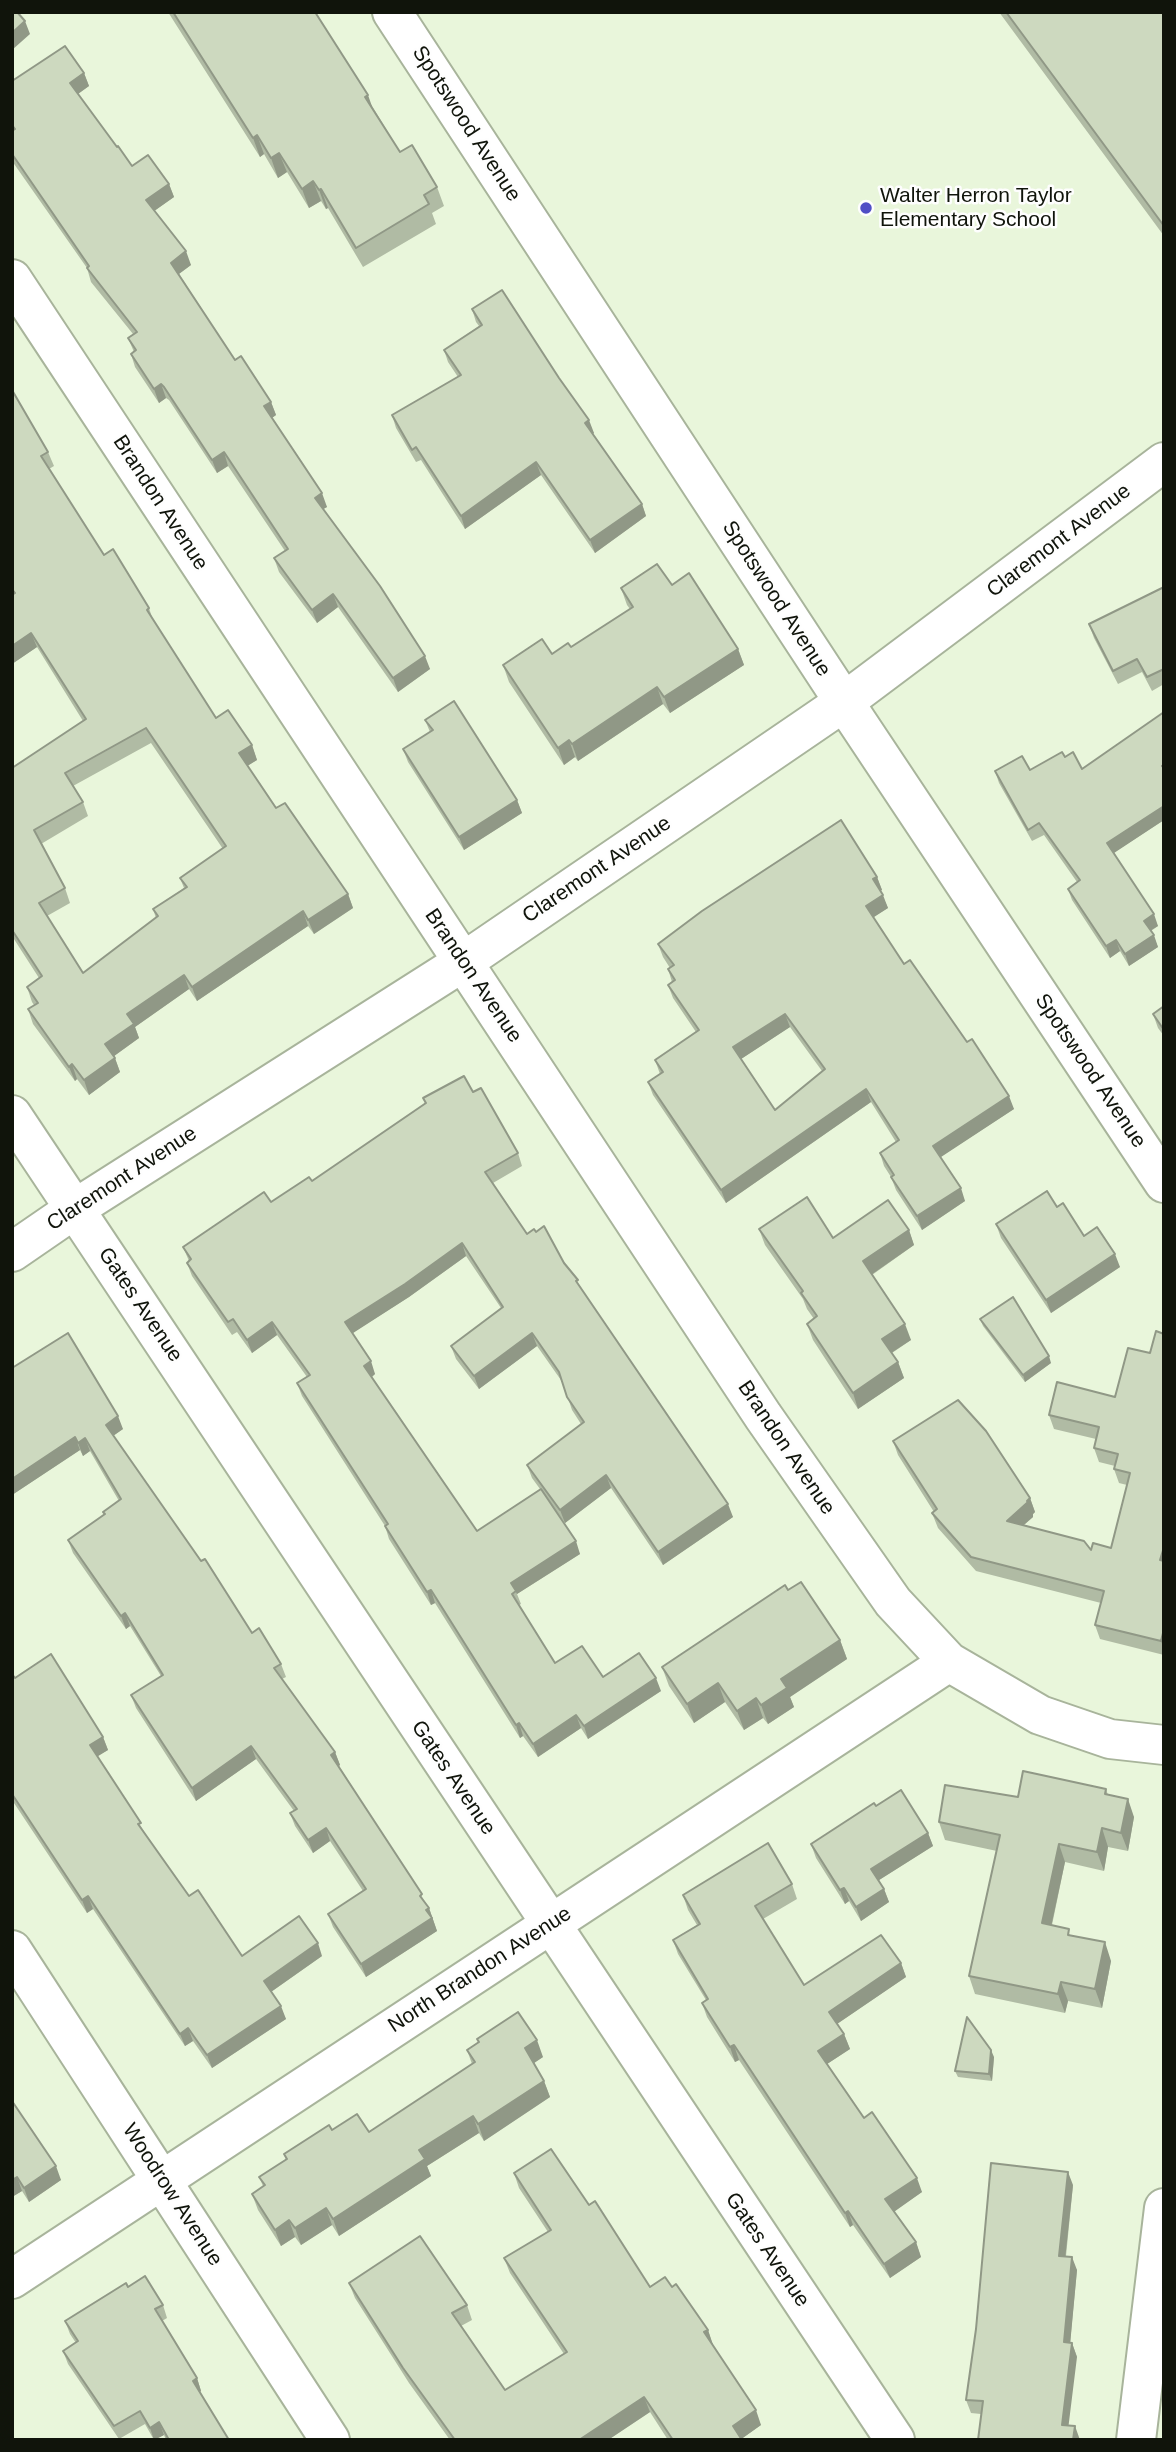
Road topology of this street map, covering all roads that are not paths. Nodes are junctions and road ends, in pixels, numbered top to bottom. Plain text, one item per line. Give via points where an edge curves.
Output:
1 (392, 12) edge
2 (12, 278) edge
3 (1164, 462) edge
4 (844, 702) junction
5 (463, 962) junction
6 (12, 1115) edge
7 (1164, 1183) edge
8 (76, 1208) junction
9 (12, 1252) edge
10 (949, 1662) junction
11 (1164, 1745) edge
12 (550, 1925) junction
13 (12, 1950) edge
14 (162, 2180) junction
15 (1164, 2208) edge
16 (12, 2279) edge
17 (330, 2440) edge
18 (895, 2440) edge
19 (1136, 2440) edge

1 - 4 street, Spotswood Avenue
2 - 5 street, Brandon Avenue
3 - 4 street, Claremont Avenue
4 - 5 street, Claremont Avenue
4 - 7 street, Spotswood Avenue
5 - 8 street, Claremont Avenue
5 - 10 street, Brandon Avenue via 892,1602
6 - 8 street, Gates Avenue
8 - 9 street, Claremont Avenue
8 - 12 street, Gates Avenue
10 - 11 street, Brandon Avenue via 1040,1715 1110,1739
10 - 12 street, North Brandon Avenue
12 - 14 street, North Brandon Avenue
12 - 18 street, Gates Avenue
13 - 14 street, Woodrow Avenue
14 - 16 street, North Brandon Avenue
14 - 17 street, Woodrow Avenue
15 - 19 street

